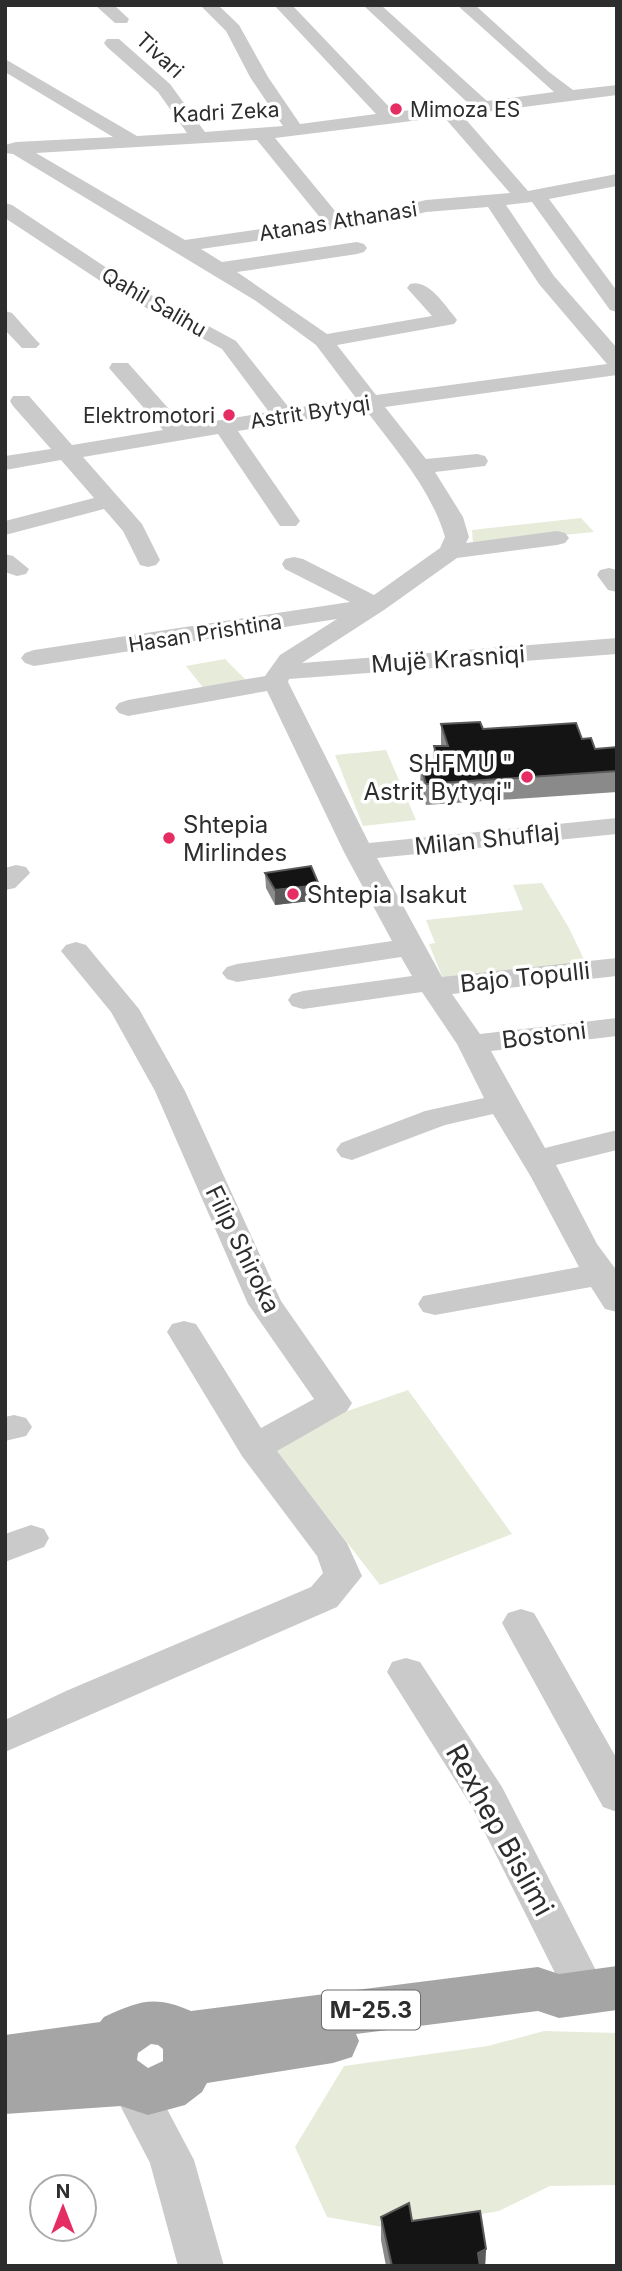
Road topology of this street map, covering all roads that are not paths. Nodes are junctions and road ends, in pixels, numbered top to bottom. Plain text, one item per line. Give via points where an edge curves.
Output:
1 (103, 5) edge
2 (208, 5) edge
3 (282, 5) edge
4 (371, 5) edge
5 (465, 5) edge
6 (121, 19) dead end
7 (113, 43) dead end
8 (5, 64) edge
9 (617, 90) edge
10 (570, 96) junction
11 (482, 106) junction
12 (448, 110) junction
13 (389, 118) junction
14 (295, 130) junction
15 (262, 134) junction
16 (199, 136) junction
17 (131, 140) junction
18 (11, 149) edge
19 (616, 181) edge
20 (530, 196) junction
21 (494, 201) junction
22 (5, 209) edge
23 (335, 223) junction
24 (182, 246) junction
25 (357, 248) dead end
26 (218, 269) junction
27 (417, 288) dead end
28 (617, 306) edge
29 (5, 317) edge
30 (323, 341) junction
31 (29, 344) dead end
32 (617, 362) edge
33 (120, 368) dead end
34 (617, 369) edge
35 (21, 401) dead end
36 (370, 402) junction
37 (283, 415) junction
38 (224, 426) junction
39 (178, 433) junction
40 (64, 453) junction
41 (477, 461) dead end
42 (5, 464) edge
43 (420, 466) junction
44 (109, 501) junction
45 (288, 521) dead end
46 (5, 528) edge
47 (557, 538) dead end
48 (450, 552) junction
49 (148, 560) dead end
50 (294, 564) dead end
51 (375, 605) junction
52 (617, 646) edge
53 (34, 658) dead end
54 (277, 677) junction
55 (128, 708) dead end
56 (617, 826) edge
57 (358, 852) junction
58 (408, 947) junction
59 (76, 951) dead end
60 (617, 967) edge
61 (237, 973) dead end
62 (431, 984) junction
63 (303, 1000) dead end
64 (617, 1027) edge
65 (472, 1044) junction
66 (502, 1103) junction
67 (617, 1140) edge
68 (352, 1150) dead end
69 (536, 1160) junction
70 (609, 1288) edge
71 (435, 1304) dead end
72 (184, 1332) dead end
73 (255, 1447) junction
74 (521, 1623) dead end
75 (407, 1672) dead end
76 (5, 1737) edge
77 (617, 1796) edge
78 (587, 1992) edge
79 (5, 2058) edge
80 (153, 2066) junction
81 (5, 2091) edge
82 (201, 2266) edge

1 - 6 street
2 - 14 street via 233,29
3 - 13 street
4 - 11 street
5 - 10 street
7 - 16 street, Tivari via 164,88
8 - 17 street
9 - 10 street, Kadri Zeka
10 - 11 street, Kadri Zeka
11 - 12 street, Kadri Zeka
12 - 13 street, Kadri Zeka
12 - 20 street
13 - 14 street, Kadri Zeka
14 - 15 street, Kadri Zeka
15 - 16 street, Kadri Zeka
15 - 23 street
16 - 17 street, Kadri Zeka
17 - 18 street, Kadri Zeka
18 - 24 street
19 - 20 street, Atanas Athanasi
20 - 21 street, Atanas Athanasi
20 - 28 street
21 - 23 street, Atanas Athanasi via 426,206
21 - 32 street via 546,280
22 - 37 street, Qahil Salihu via 124,288 229,345
23 - 24 street, Atanas Athanasi
24 - 26 street
25 - 26 street
26 - 30 street
27 - 30 street via 447,320
29 - 31 street
30 - 36 street
33 - 39 street
34 - 36 street, Astrit Bytyqi
35 - 40 street
36 - 37 street, Astrit Bytyqi
36 - 43 street
37 - 38 street, Astrit Bytyqi
38 - 39 street, Astrit Bytyqi
38 - 45 street
39 - 40 street, Astrit Bytyqi
40 - 42 street, Astrit Bytyqi
40 - 44 street
41 - 43 street
43 - 48 street via 451,517 457,537
44 - 46 street
44 - 49 street via 134,529
47 - 48 street, Hasan Prishtina
48 - 51 street, Hasan Prishtina
50 - 51 street
51 - 53 street, Hasan Prishtina
51 - 54 street, Hasan Prishtina via 289,660
52 - 54 street, Mujë Krasniqi
54 - 55 street, Hasan Prishtina
54 - 57 street
56 - 57 street, Milan Shuflaj
57 - 58 street
58 - 61 street
58 - 62 street
59 - 73 street, Filip Shiroka via 124,1009 170,1091 265,1304 335,1403
60 - 62 street, Bajo Topulli
62 - 63 street
62 - 65 street
64 - 65 street, Bostoni
65 - 66 street
66 - 68 street via 436,1118
66 - 69 street
67 - 69 street
69 - 70 street
70 - 71 street
72 - 73 street
73 - 76 street via 334,1552 343,1576 324,1597
74 - 77 street
75 - 78 street, Rexhep Bislimi via 488,1798
78 - 80 main road, Rexhep Bislimi / M-25.3 via 544,2007
79 - 80 main road, Rexhep Bislimi / M-25.3
80 - 81 main road, Rexhep Bislimi / M-25.3
80 - 82 street

